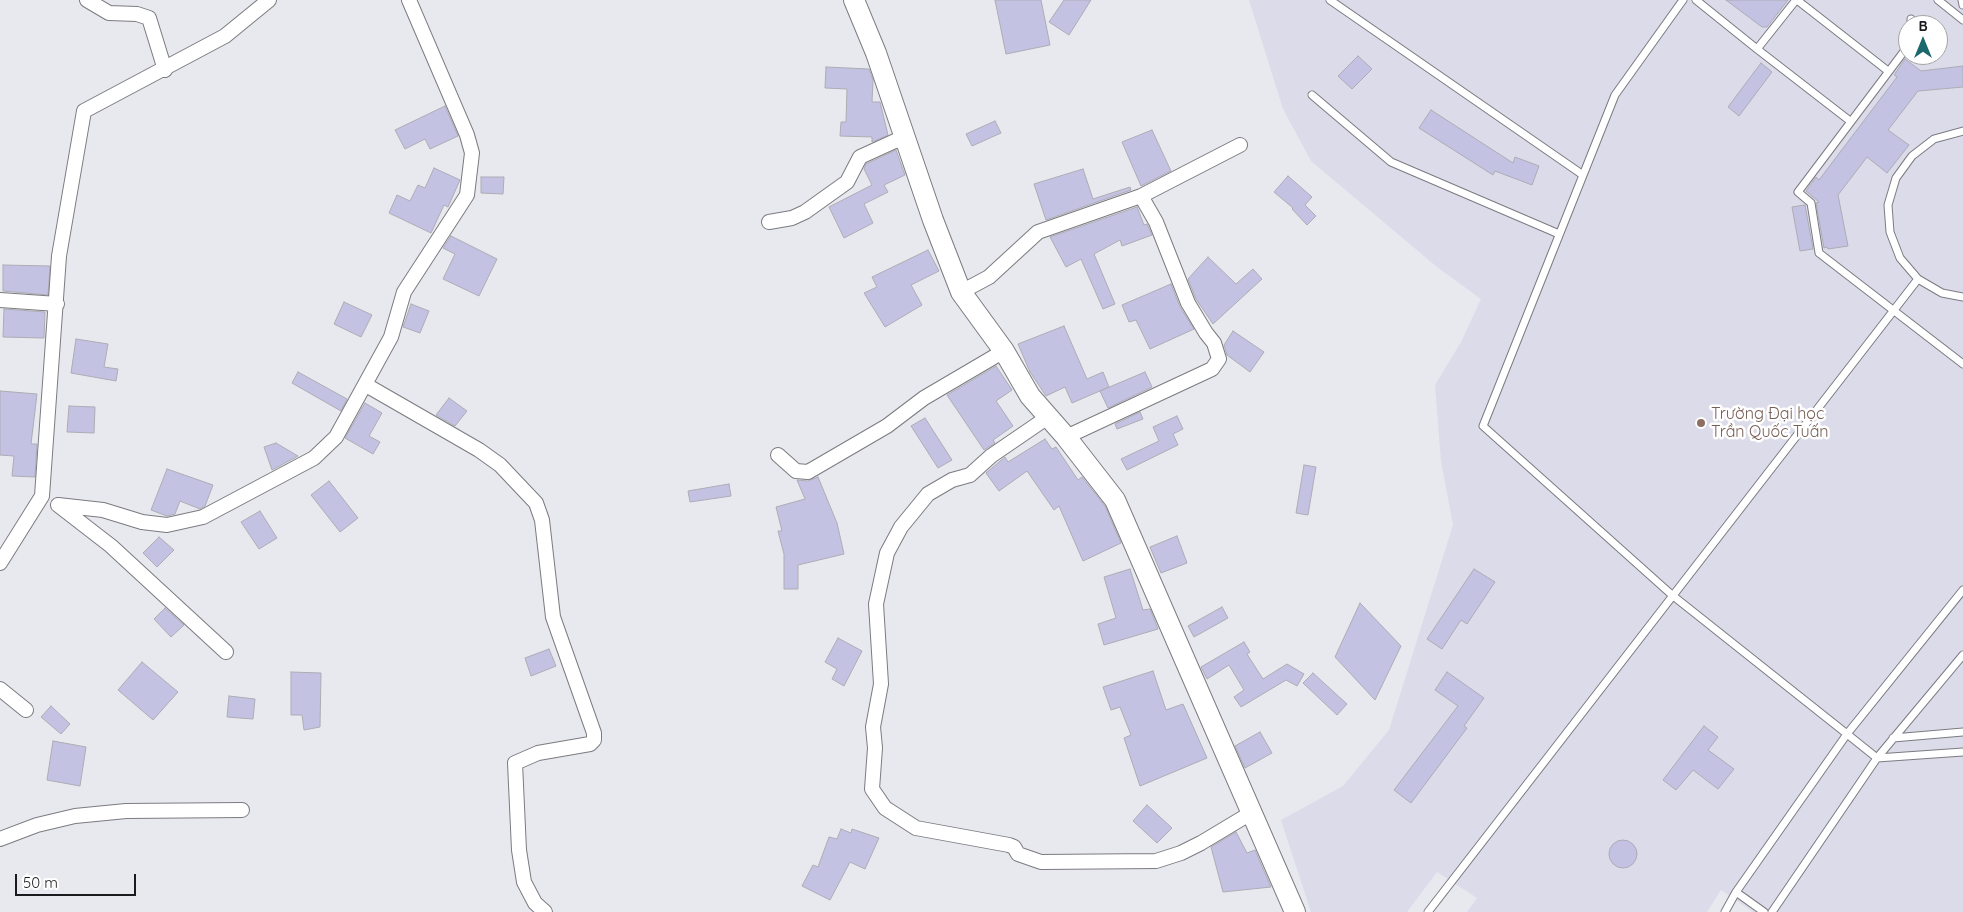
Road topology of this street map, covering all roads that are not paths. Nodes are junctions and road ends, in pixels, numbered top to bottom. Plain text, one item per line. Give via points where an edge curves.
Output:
1 (88, 0) edge
2 (269, 0) edge
3 (409, 0) edge
4 (854, 0) edge
5 (1330, 0) edge
6 (1683, 0) edge
7 (1696, 0) edge
8 (1797, 0) edge
9 (1938, 0) edge
10 (1962, 0) edge
11 (1963, 5) edge
12 (1963, 20) edge
13 (1757, 48) junction
14 (1898, 58) edge
15 (165, 70) junction
16 (1888, 71) junction
17 (1312, 94) dead end
18 (1850, 121) junction
19 (1963, 131) edge
20 (904, 140) junction
21 (1240, 144) dead end
22 (1583, 176) junction
23 (1141, 196) junction
24 (769, 222) dead end
25 (1559, 234) junction
26 (1918, 278) junction
27 (0, 289) edge
28 (961, 292) junction
29 (1963, 297) edge
30 (0, 300) edge
31 (57, 304) junction
32 (1894, 310) junction
33 (1004, 351) junction
34 (1963, 364) edge
35 (366, 385) junction
36 (1048, 416) junction
37 (1066, 437) junction
38 (778, 455) dead end
39 (42, 496) junction
40 (58, 505) junction
41 (0, 563) edge
42 (1963, 590) edge
43 (1672, 595) junction
44 (226, 652) dead end
45 (1963, 655) edge
46 (0, 689) edge
47 (26, 710) dead end
48 (1963, 732) edge
49 (1847, 734) junction
50 (1893, 738) junction
51 (1963, 752) edge
52 (1877, 758) junction
53 (242, 810) dead end
54 (1251, 813) junction
55 (0, 839) edge
56 (1736, 892) junction
57 (545, 912) edge
58 (1295, 912) edge
59 (1428, 912) edge
60 (1725, 912) edge
61 (1764, 912) edge
62 (1772, 912) edge

1 - 15 street via 109,13 149,18
2 - 15 street via 225,36
3 - 35 street via 472,153 467,195 404,292 391,337
4 - 20 street via 876,53
5 - 22 lane
6 - 22 lane via 1615,94
7 - 13 lane
8 - 13 lane
8 - 16 lane
9 - 12 lane
10 - 11 lane
13 - 18 lane
14 - 16 lane
15 - 31 street via 84,111 59,256
16 - 18 lane
17 - 25 lane via 1391,162
18 - 32 lane via 1798,192 1811,203 1819,253
19 - 26 lane via 1934,140 1912,156 1896,178 1888,205 1890,232 1900,258
20 - 24 street via 860,157 847,182 804,212
20 - 28 street
21 - 23 street
22 - 25 lane
23 - 28 street via 1038,232 989,277
23 - 37 street via 1156,222 1188,303 1214,343 1220,360 1212,370
25 - 43 lane via 1483,426
26 - 29 lane via 1942,292
26 - 32 lane
27 - 30 street
28 - 33 street
30 - 31 street
31 - 39 street
32 - 34 lane
32 - 43 lane
33 - 36 street via 1030,396
33 - 38 street via 808,472 796,471
35 - 40 street via 336,437 314,458 203,517 167,525 142,522 103,510
35 - 57 street via 479,450 500,466 536,503 542,520 553,617 594,733 590,744 538,752 515,763 519,850 524,882 535,903
36 - 37 street
36 - 54 street via 970,475 952,480 928,494 901,527 887,553 876,604 881,684 873,727 872,789 885,808 916,828 1009,845 1018,854 1041,862 1156,861 1201,843
37 - 54 street via 1115,500
39 - 40 street
39 - 41 street
40 - 44 street via 111,546
42 - 49 lane
43 - 49 lane
43 - 59 lane
45 - 50 lane
46 - 47 street
48 - 50 lane
49 - 52 lane
49 - 56 lane
50 - 52 lane
51 - 52 lane
52 - 62 lane
53 - 55 street via 126,811 75,816 37,825
54 - 58 street
56 - 60 lane
56 - 61 lane

